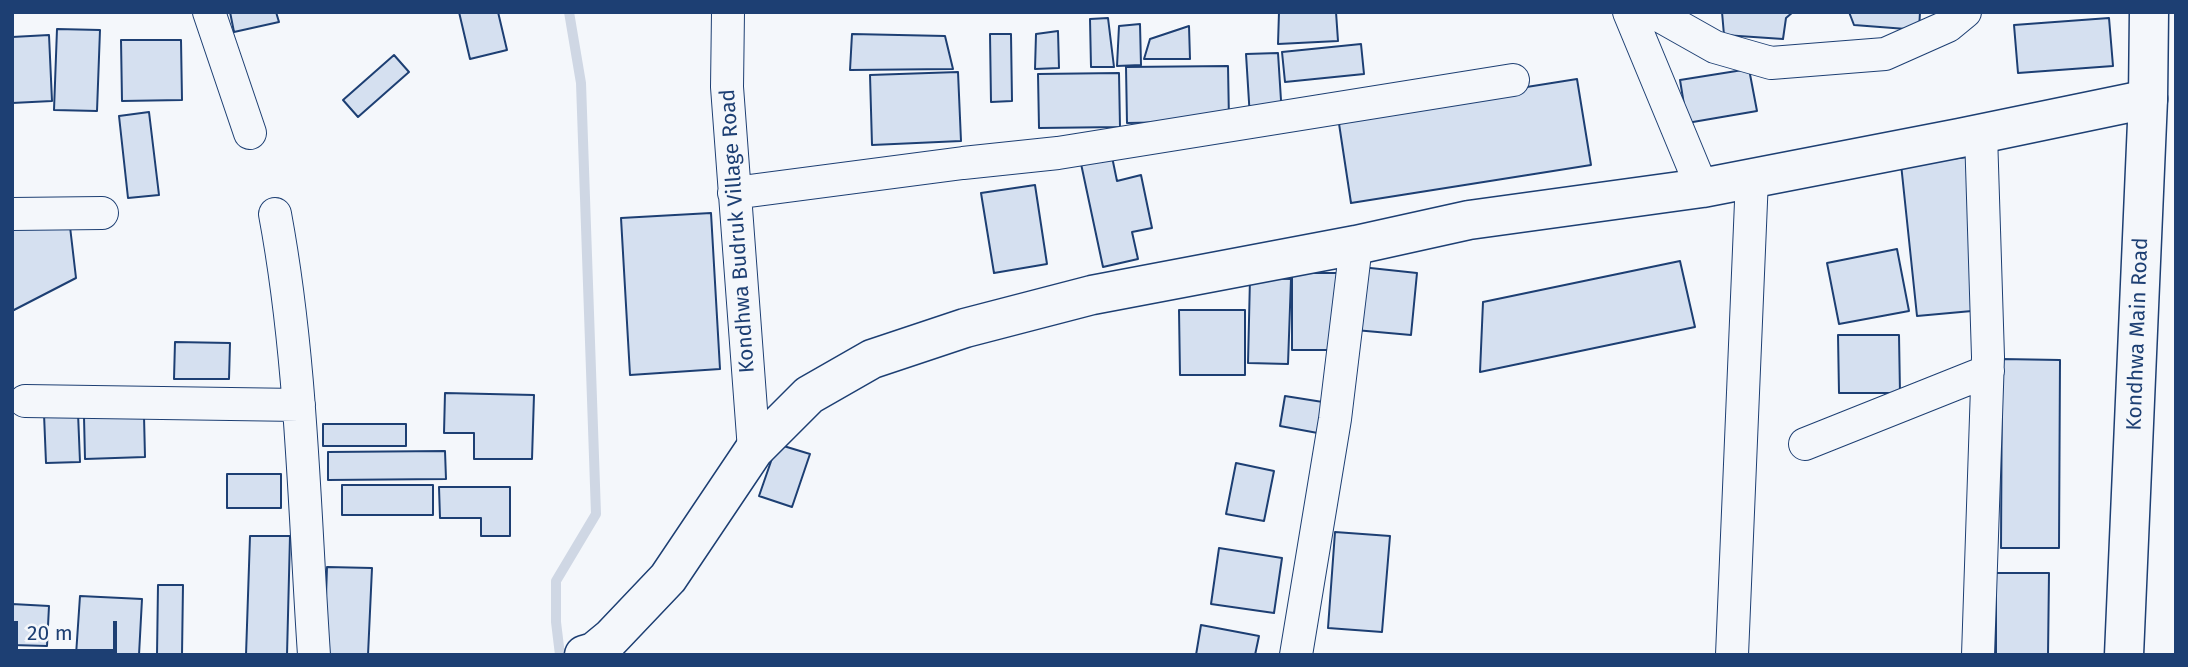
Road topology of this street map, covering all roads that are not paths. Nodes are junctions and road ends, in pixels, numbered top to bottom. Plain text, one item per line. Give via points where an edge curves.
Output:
1 (209, 12) edge
2 (728, 12) edge
3 (1629, 12) edge
4 (1659, 12) edge
5 (1965, 12) edge
6 (2149, 12) edge
7 (1513, 80) dead end
8 (2148, 99) junction
9 (250, 133) dead end
10 (1981, 134) junction
11 (1752, 178) junction
12 (1702, 188) junction
13 (734, 193) junction
14 (102, 213) dead end
15 (12, 214) edge
16 (275, 214) dead end
17 (1356, 245) junction
18 (1988, 371) junction
19 (25, 401) dead end
20 (299, 405) junction
21 (1805, 443) dead end
22 (754, 450) junction
23 (589, 653) edge
24 (314, 655) edge
25 (1296, 655) edge
26 (1732, 655) edge
27 (1978, 655) edge
28 (2124, 655) edge

1 - 9 street
2 - 13 street, Kondhwa Budruk Village Road
3 - 12 street
4 - 5 street via 1715,47 1771,64 1885,54 1948,26
6 - 8 street, Kondhwa Main Road
7 - 13 street via 1058,153
8 - 10 street
8 - 28 street, Kondhwa Main Road
10 - 11 street
10 - 18 street
11 - 12 street
11 - 26 street
12 - 17 street via 1469,220
13 - 22 street, Kondhwa Budruk Village Road
14 - 15 street
16 - 20 street via 285,265
17 - 22 street via 1091,295 883,355 809,394
17 - 25 street via 1335,419
18 - 21 street
18 - 27 street
19 - 20 street
20 - 24 street
22 - 23 street via 668,578 611,638

